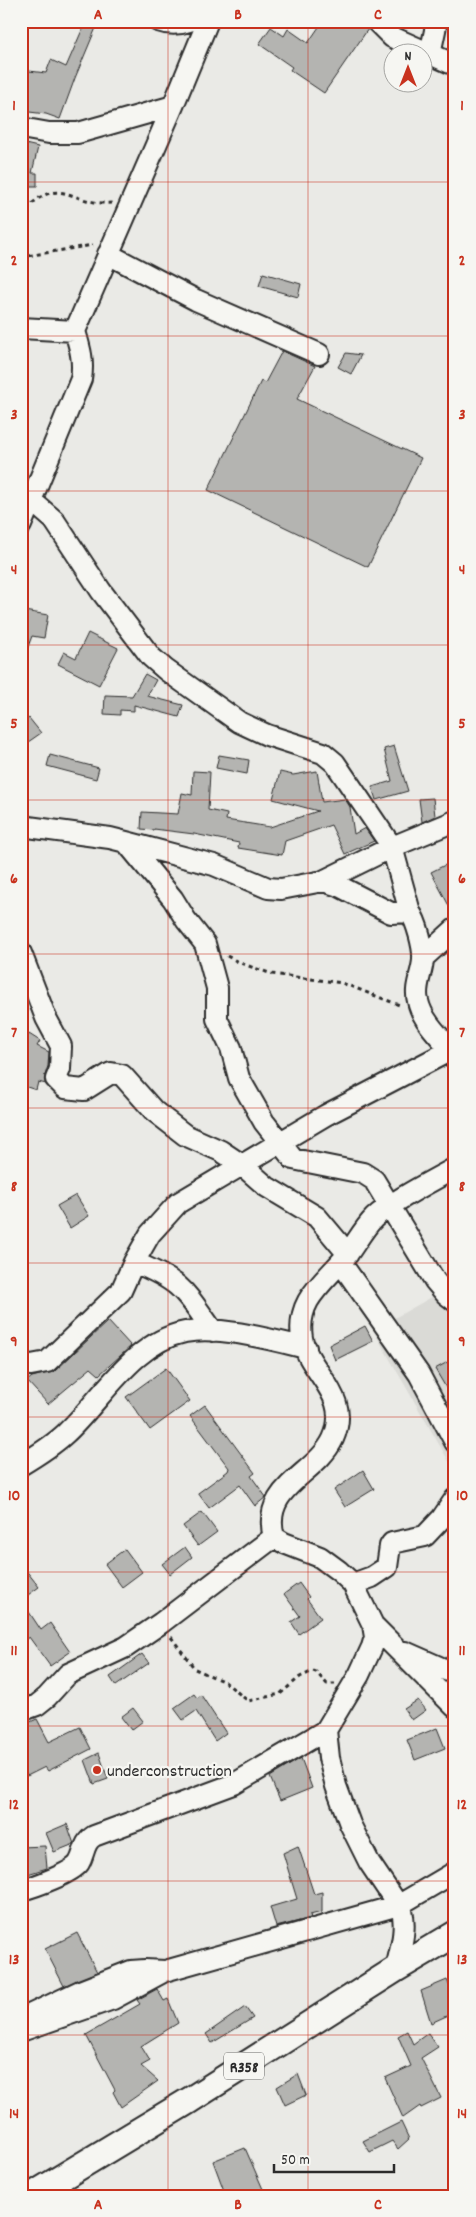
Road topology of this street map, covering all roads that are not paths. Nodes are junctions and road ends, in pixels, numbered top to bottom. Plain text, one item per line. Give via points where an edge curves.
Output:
1 (158, 21) edge
2 (189, 21) edge
3 (208, 21) edge
4 (376, 21) edge
5 (437, 21) edge
6 (403, 42) edge
7 (433, 42) edge
8 (434, 56) edge
9 (455, 65) edge
10 (173, 106) junction
11 (21, 128) edge
12 (108, 254) junction
13 (21, 328) edge
14 (75, 331) junction
15 (319, 354) dead end
16 (32, 501) junction
17 (21, 525) edge
18 (455, 821) edge
19 (21, 826) edge
20 (126, 842) junction
21 (392, 847) junction
22 (323, 881) junction
23 (410, 912) junction
24 (455, 929) edge
25 (21, 953) edge
26 (423, 958) junction
27 (454, 1051) edge
28 (281, 1142) junction
29 (242, 1165) junction
30 (455, 1168) edge
31 (391, 1206) junction
32 (344, 1258) junction
33 (134, 1262) junction
34 (455, 1301) edge
35 (212, 1331) junction
36 (306, 1348) junction
37 (21, 1364) edge
38 (455, 1442) edge
39 (21, 1465) edge
40 (455, 1499) edge
41 (274, 1537) junction
42 (353, 1584) junction
43 (373, 1625) junction
44 (396, 1649) junction
45 (455, 1674) edge
46 (455, 1707) edge
47 (21, 1711) edge
48 (326, 1730) junction
49 (455, 1872) edge
50 (21, 1890) edge
51 (399, 1905) junction
52 (455, 1934) edge
53 (396, 1968) junction
54 (164, 1972) junction
55 (21, 2019) edge
56 (21, 2031) edge
57 (31, 2196) edge

1 - 2 street via 166,24
3 - 10 street
4 - 6 street via 392,37
5 - 7 street
8 - 9 street
10 - 11 street via 78,133 49,133
10 - 12 street
12 - 14 street
12 - 15 street via 196,300
13 - 14 street
14 - 16 street via 83,360 81,379
16 - 17 street
16 - 21 street via 65,533 85,570 151,657 239,722 267,735 323,753 335,763
18 - 21 street
19 - 20 street
20 - 22 street via 214,865 268,888 290,888
20 - 28 street via 173,899 204,944 216,981 219,1026 256,1110
21 - 22 street
21 - 23 street
22 - 23 street via 391,913
23 - 26 street via 415,920
24 - 26 street
25 - 29 street via 46,1018 61,1046 56,1079 65,1088 79,1090 111,1073 122,1075 154,1111 185,1135 216,1148
26 - 27 street via 416,993 418,1002
27 - 28 street via 326,1115
28 - 29 street
28 - 31 street via 293,1159 370,1177 379,1185
29 - 32 street via 268,1188 317,1217
29 - 33 street via 178,1203 150,1234
30 - 31 street
31 - 32 street via 373,1218
31 - 34 street via 435,1281
32 - 36 street via 308,1300 302,1314 302,1338
32 - 38 street via 419,1374
33 - 35 street via 163,1274 183,1288
33 - 37 street via 120,1291 47,1362
35 - 36 street
35 - 39 street via 185,1332 163,1340 133,1361 108,1384 64,1435
36 - 41 street via 336,1401 338,1419 333,1438 324,1452 290,1482 280,1496 271,1518
40 - 42 street via 425,1536 392,1543 387,1567
41 - 42 street via 320,1558
41 - 47 street via 161,1623 126,1647 68,1674 37,1705
42 - 43 street
43 - 44 street
43 - 48 street via 372,1647
44 - 45 street
44 - 46 street
48 - 50 street via 234,1784 94,1836 85,1844 81,1859 74,1868
48 - 51 street via 336,1786 350,1824 369,1862
49 - 51 street
51 - 53 street via 404,1920
51 - 54 street
52 - 53 main road, R358
53 - 57 main road, R358 via 190,2100
54 - 55 street via 132,1972 80,1991
54 - 56 street via 112,1999

